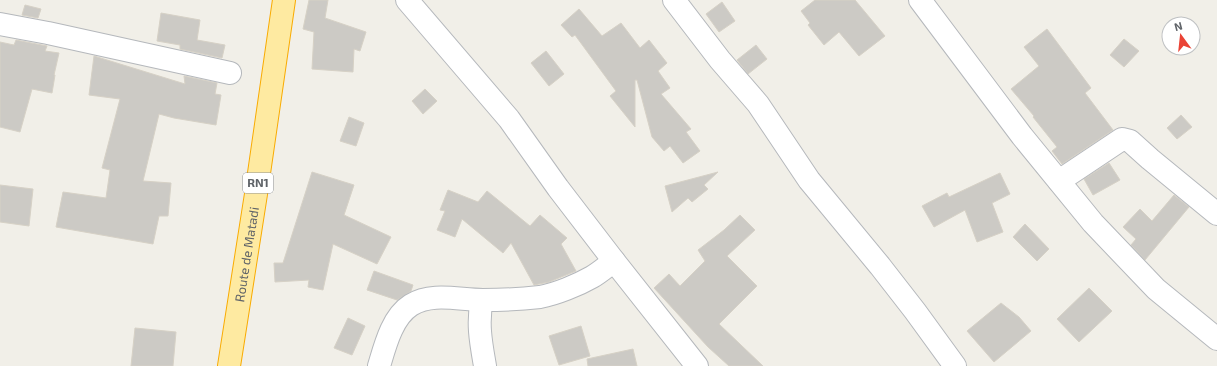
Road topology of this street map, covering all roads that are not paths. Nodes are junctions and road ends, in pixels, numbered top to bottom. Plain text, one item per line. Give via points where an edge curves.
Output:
1 (284, 0) edge
2 (407, 0) edge
3 (674, 0) edge
4 (920, 0) edge
5 (0, 24) edge
6 (230, 73) dead end
7 (1059, 181) junction
8 (1217, 214) edge
9 (614, 261) junction
10 (482, 300) junction
11 (1217, 339) edge
12 (229, 366) edge
13 (379, 366) edge
14 (485, 366) edge
15 (697, 366) edge
16 (954, 366) edge

1 - 12 highway, Route de Matadi / RN1
2 - 9 street via 509,119
3 - 16 street via 758,104 809,180 884,272
4 - 7 street
5 - 6 street
7 - 8 street via 1122,139 1130,141
7 - 11 street via 1093,223 1156,289
9 - 10 street via 592,277 541,296
9 - 15 street
10 - 13 street via 436,298 411,305 394,325
10 - 14 street via 479,337

